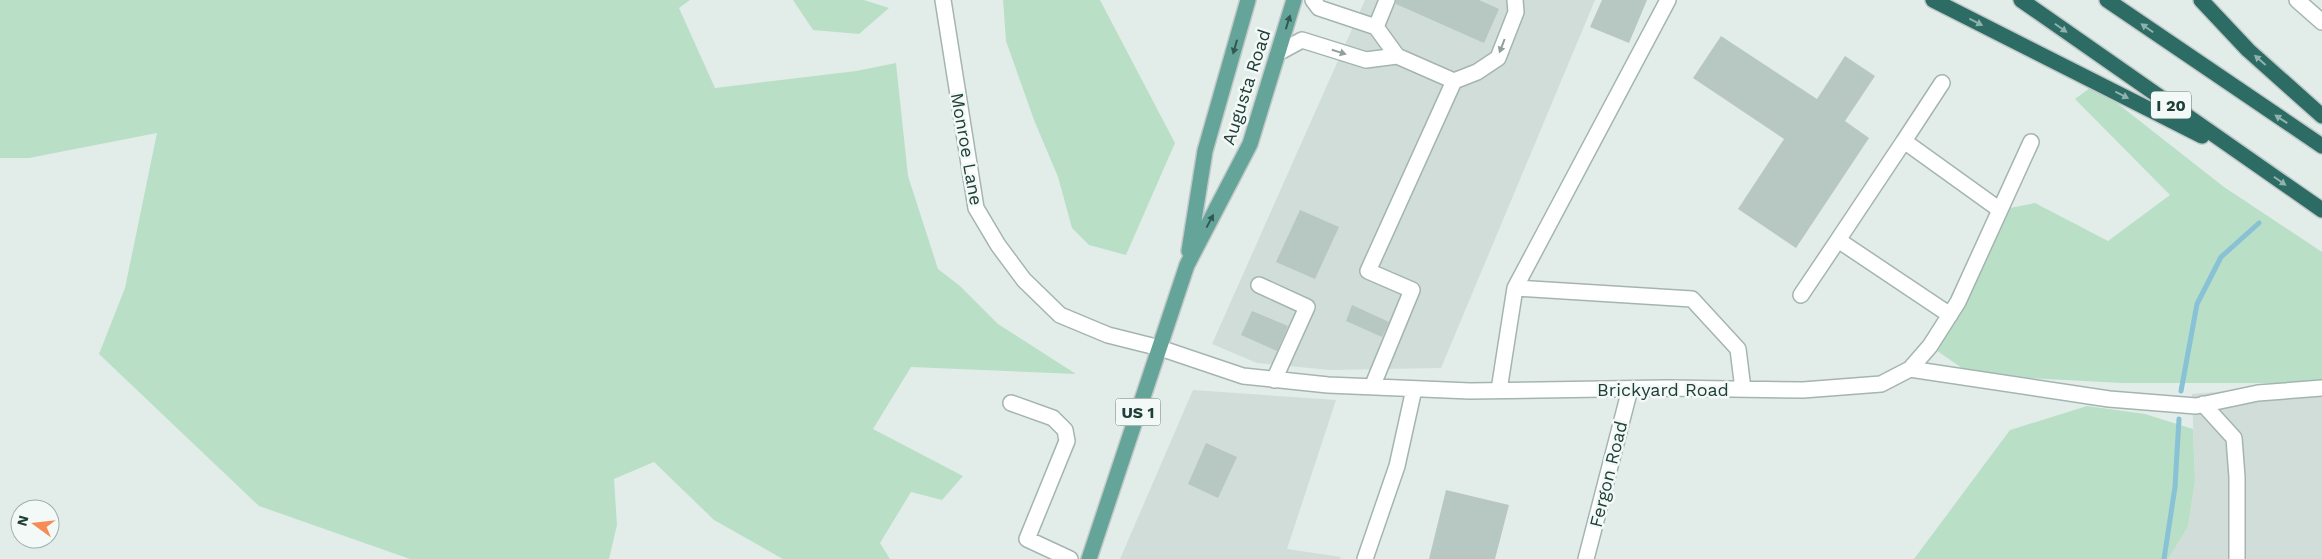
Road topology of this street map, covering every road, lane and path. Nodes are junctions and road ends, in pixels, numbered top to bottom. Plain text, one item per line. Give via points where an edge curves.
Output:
1 (943, 0) edge
2 (1248, 0) edge
3 (1294, 0) edge
4 (1312, 0) edge
5 (1387, 0) edge
6 (1515, 0) edge
7 (1668, 0) edge
8 (1933, 0) edge
9 (2021, 0) edge
10 (2107, 0) edge
11 (2201, 0) edge
12 (2297, 0) edge
13 (2322, 22) edge
14 (1376, 27) junction
15 (1278, 53) junction
16 (1397, 56) junction
17 (1454, 81) junction
18 (1942, 83) dead end
19 (2322, 116) edge
20 (1904, 141) junction
21 (2031, 142) dead end
22 (2322, 146) edge
23 (2252, 161) junction
24 (2000, 210) junction
25 (2322, 210) edge
26 (1838, 240) junction
27 (1187, 264) junction
28 (1259, 285) dead end
29 (1516, 288) junction
30 (1801, 294) dead end
31 (1950, 315) junction
32 (1160, 348) junction
33 (1910, 368) junction
34 (1274, 380) junction
35 (1372, 386) junction
36 (1414, 388) junction
37 (2322, 388) edge
38 (1630, 389) junction
39 (1743, 389) junction
40 (1499, 390) junction
41 (1010, 403) dead end
42 (2203, 404) junction
43 (1070, 559) edge
44 (1089, 559) edge
45 (1365, 559) edge
46 (1586, 559) edge
47 (2237, 559) edge

1 - 32 street, Monroe Lane via 976,208 998,245 1024,280 1060,315 1108,335
2 -> 27 main road, Augusta Road / US 1 via 1205,151
15 -> 3 main road, Augusta Road / US 1
4 - 14 street via 1319,8
5 - 14 street
6 -> 17 street via 1516,12 1498,58 1477,72
7 - 29 street
8 -> 23 highway
9 -> 23 highway, I 20
22 -> 10 highway
19 -> 11 highway via 2248,50
12 - 13 street
14 - 16 street
15 -> 16 street via 1302,40 1366,60
27 -> 15 main road, Augusta Road / US 1 via 1250,144
16 - 17 street
17 - 35 street via 1368,272 1412,290
18 - 20 street
20 - 24 street
20 - 26 street
21 - 24 street, Brickyard Road
23 -> 25 highway, I 20
24 - 31 street, Brickyard Road
26 - 30 street
26 - 31 street
27 - 32 main road, Augusta Road / US 1
28 - 34 street via 1307,307
29 - 39 street via 1692,300 1738,349
29 - 40 street
31 - 33 street, Brickyard Road via 1930,346
32 - 34 street, Brickyard Road via 1243,376
32 - 44 main road, Augusta Road / US 1
33 - 39 street, Brickyard Road via 1881,384 1803,390
33 - 42 street via 2109,399
34 - 35 street, Brickyard Road
35 - 36 street, Brickyard Road
36 - 40 street, Brickyard Road
36 - 45 street via 1397,466
37 - 42 street via 2258,393
38 - 39 street, Brickyard Road
38 - 40 street, Brickyard Road
38 - 46 street, Fergon Road
41 - 43 street via 1053,418 1065,430 1067,441 1027,540
42 - 47 street via 2234,438

